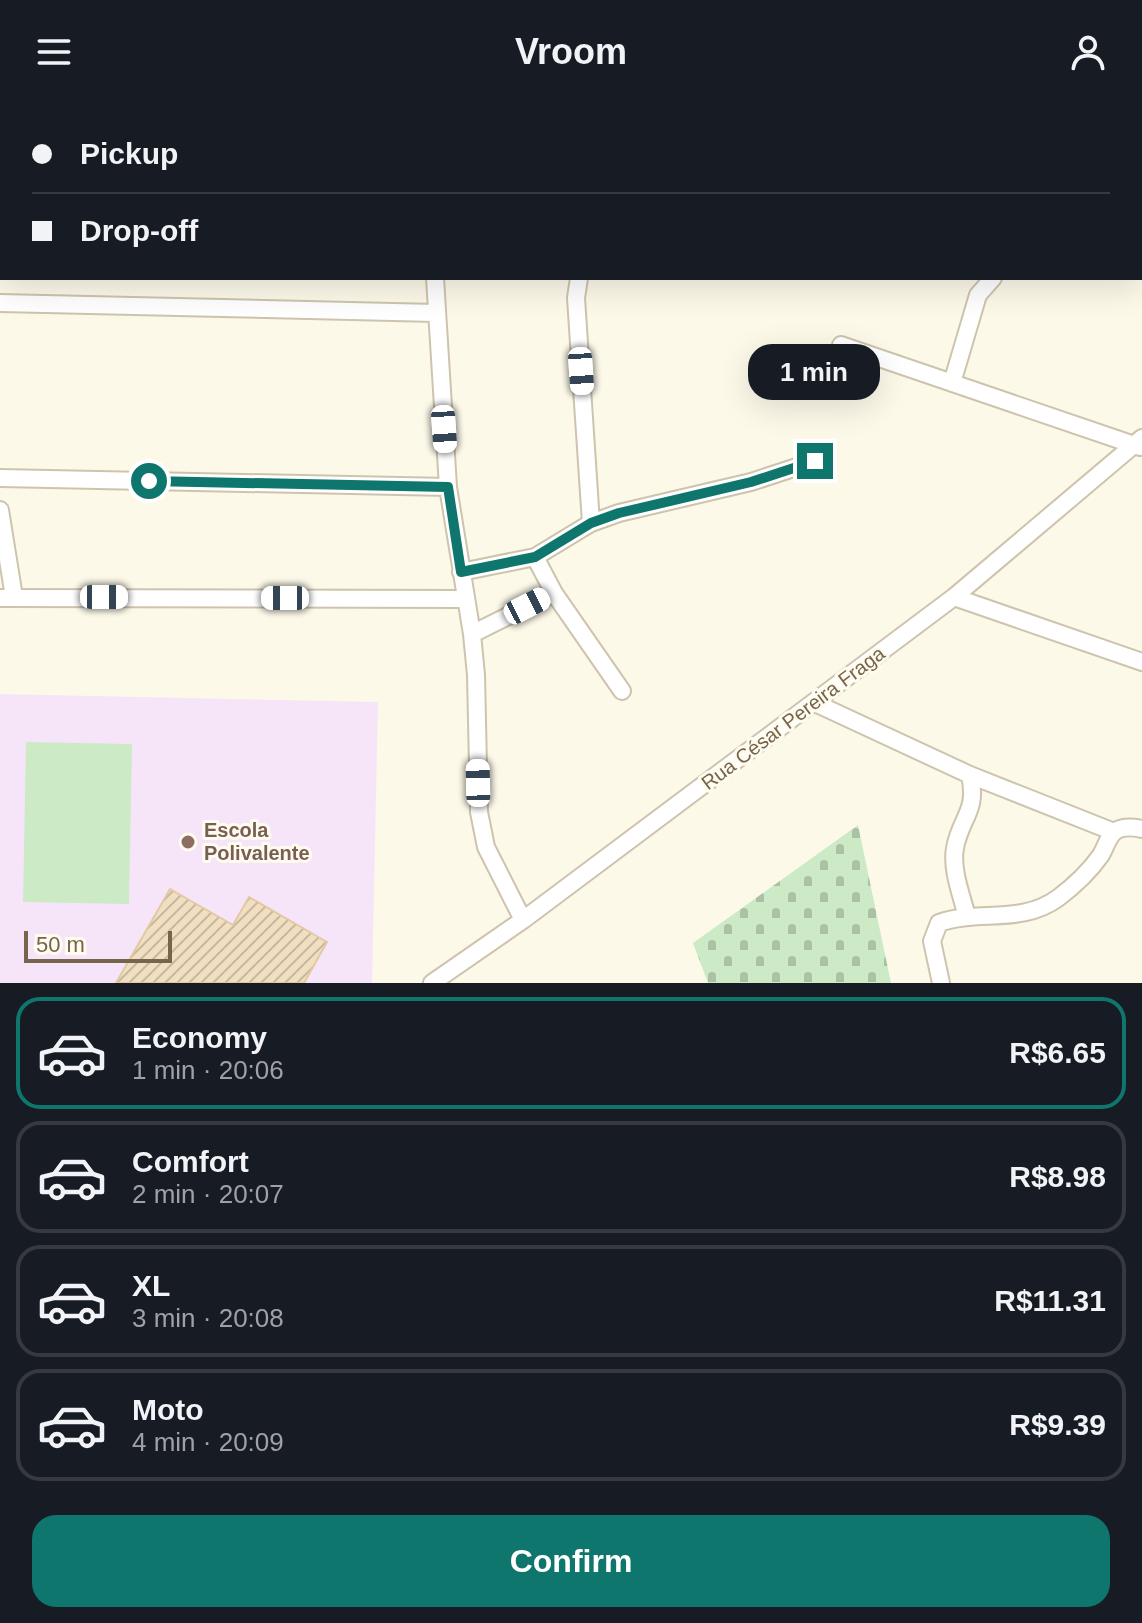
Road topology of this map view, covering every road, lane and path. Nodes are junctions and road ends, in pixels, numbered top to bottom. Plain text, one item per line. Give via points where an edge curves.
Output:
1 (435, 280) edge
2 (579, 280) edge
3 (991, 280) edge
4 (0, 303) edge
5 (436, 313) junction
6 (841, 345) dead end
7 (952, 383) junction
8 (1140, 443) edge
9 (815, 461) dead end
10 (0, 478) edge
11 (448, 487) junction
12 (0, 510) edge
13 (591, 523) junction
14 (535, 557) junction
15 (461, 572) junction
16 (554, 593) junction
17 (954, 597) junction
18 (7, 598) edge
19 (465, 599) junction
20 (472, 634) junction
21 (1142, 662) edge
22 (622, 691) dead end
23 (815, 703) junction
24 (970, 775) junction
25 (1142, 829) edge
26 (1114, 832) junction
27 (967, 917) junction
28 (523, 920) junction
29 (432, 983) edge
30 (941, 983) edge

1 - 5 street
2 - 13 street
3 - 7 street via 978,295
4 - 5 street
5 - 11 street
6 - 7 street
7 - 8 street
8 - 17 street, Rua César Pereira Fraga
9 - 13 street
10 - 11 street
11 - 15 street
12 - 18 street
13 - 14 street
14 - 15 street
14 - 16 street
15 - 19 street
16 - 20 street
16 - 22 street
17 - 21 street
17 - 23 street, Rua César Pereira Fraga
18 - 19 street
19 - 20 street
20 - 28 street via 480,823 486,847
23 - 24 street
23 - 28 street, Rua César Pereira Fraga
24 - 26 street
24 - 27 street via 973,803 954,862
25 - 26 street
26 - 27 street via 1087,873 1055,901 1036,911
27 - 30 street via 935,928 932,941
28 - 29 street, Rua César Pereira Fraga

